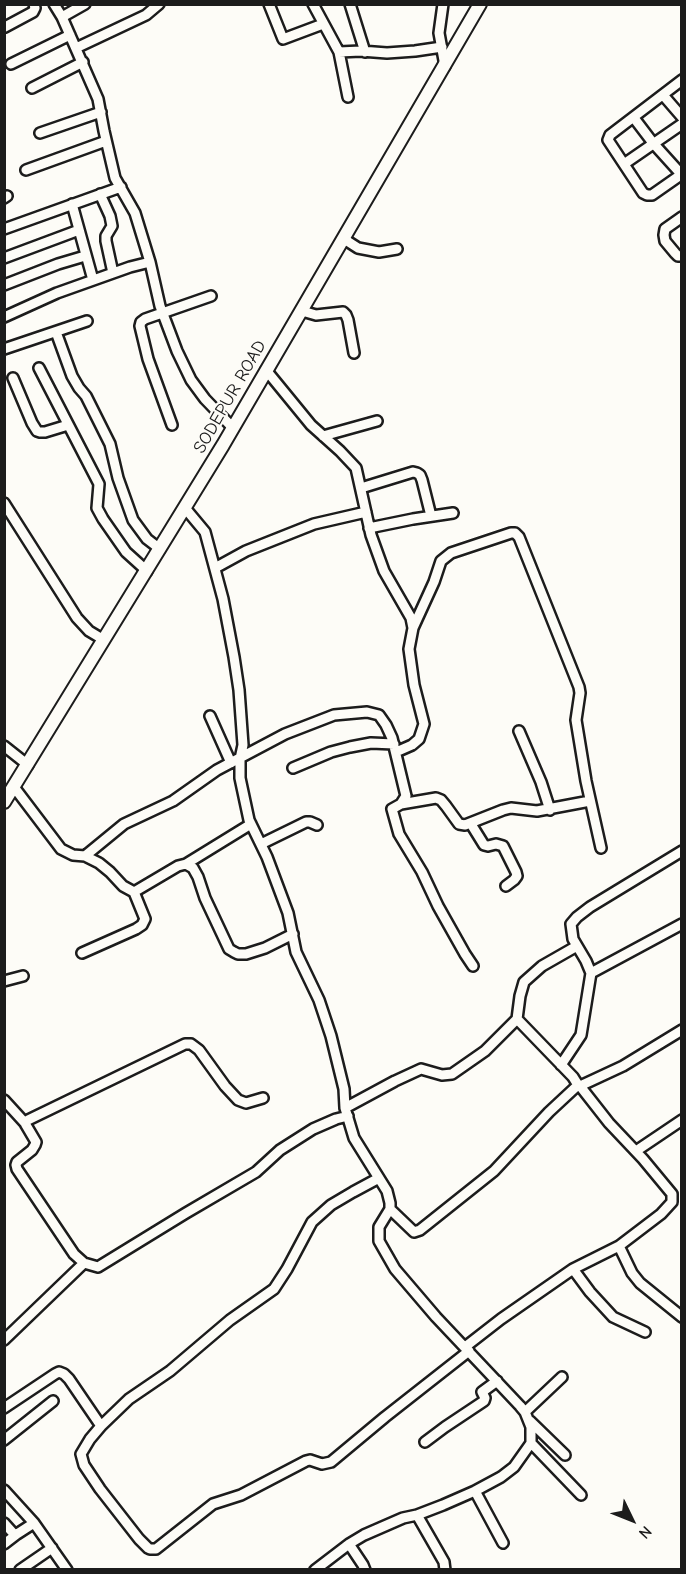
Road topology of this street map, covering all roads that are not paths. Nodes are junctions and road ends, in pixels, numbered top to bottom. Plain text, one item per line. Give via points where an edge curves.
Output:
1 (33, 4) edge
2 (54, 4) edge
3 (85, 4) edge
4 (159, 4) edge
5 (269, 4) edge
6 (313, 4) edge
7 (350, 4) edge
8 (443, 4) edge
9 (480, 4) edge
10 (62, 17) junction
11 (323, 24) junction
12 (5, 27) edge
13 (70, 35) junction
14 (442, 47) junction
15 (76, 48) junction
16 (339, 52) junction
17 (365, 52) junction
18 (82, 62) junction
19 (11, 64) dead end
20 (445, 66) junction
21 (681, 80) edge
22 (32, 87) dead end
23 (663, 95) junction
24 (348, 98) dead end
25 (100, 112) junction
26 (681, 117) edge
27 (634, 118) junction
28 (681, 124) edge
29 (40, 133) dead end
30 (106, 141) junction
31 (653, 143) junction
32 (624, 164) junction
33 (26, 170) dead end
34 (681, 174) edge
35 (121, 187) junction
36 (100, 194) junction
37 (72, 204) junction
38 (681, 218) edge
39 (4, 229) edge
40 (79, 230) junction
41 (344, 238) junction
42 (397, 249) dead end
43 (681, 255) edge
44 (86, 256) junction
45 (4, 258) edge
46 (150, 261) junction
47 (113, 273) junction
48 (93, 280) junction
49 (4, 285) edge
50 (211, 296) dead end
51 (302, 311) junction
52 (162, 313) junction
53 (4, 317) edge
54 (87, 321) dead end
55 (56, 332) junction
56 (4, 350) edge
57 (354, 353) dead end
58 (39, 368) dead end
59 (266, 370) junction
60 (13, 378) dead end
61 (377, 421) dead end
62 (172, 425) dead end
63 (68, 426) junction
64 (233, 428) junction
65 (323, 436) junction
66 (361, 488) junction
67 (4, 503) edge
68 (185, 508) junction
69 (366, 512) junction
70 (453, 513) dead end
71 (431, 516) junction
72 (8, 517) edge
73 (369, 528) junction
74 (160, 549) junction
75 (215, 568) junction
76 (147, 571) junction
77 (413, 628) junction
78 (104, 640) junction
79 (210, 716) dead end
80 (519, 731) dead end
81 (4, 746) edge
82 (395, 748) junction
83 (240, 759) junction
84 (231, 763) junction
85 (28, 765) junction
86 (293, 768) dead end
87 (14, 787) junction
88 (5, 801) edge
89 (590, 801) junction
90 (401, 804) junction
91 (550, 810) junction
92 (251, 824) junction
93 (471, 824) junction
94 (317, 825) dead end
95 (261, 844) junction
96 (601, 848) dead end
97 (681, 851) edge
98 (85, 856) junction
99 (186, 864) junction
100 (506, 886) dead end
101 (134, 892) junction
102 (681, 924) edge
103 (293, 934) junction
104 (577, 946) junction
105 (82, 953) dead end
106 (473, 966) dead end
107 (591, 973) junction
108 (23, 976) dead end
109 (4, 981) edge
110 (517, 1019) junction
111 (681, 1030) edge
112 (561, 1065) junction
113 (579, 1086) junction
114 (263, 1098) dead end
115 (4, 1100) edge
116 (346, 1112) junction
117 (681, 1120) edge
118 (26, 1123) junction
119 (636, 1151) junction
120 (379, 1178) junction
121 (390, 1209) junction
122 (619, 1246) junction
123 (84, 1263) junction
124 (573, 1269) junction
125 (681, 1317) edge
126 (645, 1332) dead end
127 (6, 1334) edge
128 (467, 1349) junction
129 (562, 1377) dead end
130 (497, 1381) junction
131 (53, 1401) dead end
132 (4, 1408) edge
133 (527, 1416) junction
134 (101, 1426) junction
135 (4, 1440) edge
136 (425, 1442) dead end
137 (531, 1443) junction
138 (566, 1455) dead end
139 (4, 1490) edge
140 (475, 1491) junction
141 (581, 1495) dead end
142 (417, 1515) junction
143 (4, 1523) edge
144 (34, 1524) junction
145 (17, 1534) junction
146 (503, 1543) dead end
147 (4, 1544) edge
148 (349, 1544) junction
149 (52, 1548) junction
150 (20, 1569) edge
151 (67, 1569) edge
152 (315, 1569) edge
153 (365, 1569) edge
154 (445, 1569) edge

1 - 12 street via 33,12
2 - 10 street
3 - 10 street
4 - 15 street via 146,15
5 - 11 street via 283,39
6 - 11 street
7 - 17 street
8 - 14 street via 439,33
9 - 20 main road, SODEPUR ROAD
10 - 13 street
11 - 16 street
13 - 15 street
13 - 19 street
14 - 17 street
14 - 20 street
15 - 18 street
16 - 17 street
16 - 24 street
18 - 22 street
18 - 25 street via 99,99
20 - 41 main road, SODEPUR ROAD
21 - 23 street
23 - 26 street
23 - 27 street
25 - 29 street
25 - 30 street
27 - 31 street
27 - 32 street via 609,138
28 - 31 street
30 - 33 street
30 - 35 street
31 - 32 street
31 - 34 street
32 - 34 street via 646,195 652,195
35 - 36 street
35 - 46 street via 135,213
36 - 37 street
36 - 47 street via 112,226 106,241
37 - 39 street
37 - 40 street
38 - 43 street via 665,229 664,235 675,253
40 - 44 street
40 - 45 street
41 - 42 street via 358,248 379,252
41 - 51 main road, SODEPUR ROAD
44 - 48 street
44 - 49 street
46 - 47 street
46 - 52 street
47 - 48 street
48 - 53 street
50 - 52 street
51 - 57 street via 316,315 343,312
51 - 59 main road, SODEPUR ROAD
52 - 62 street via 145,319 140,326
52 - 64 street via 191,380
54 - 55 street
55 - 56 street
55 - 74 street via 72,376 110,444 133,520
58 - 63 street
59 - 64 main road, SODEPUR ROAD
59 - 65 street
60 - 63 street via 37,430 45,432
61 - 65 street
63 - 76 street via 99,484 97,508 126,552
64 - 68 main road, SODEPUR ROAD
65 - 66 street via 356,468
66 - 69 street
66 - 71 street via 417,473
67 - 72 street
68 - 74 main road, SODEPUR ROAD
68 - 75 street via 205,532
69 - 73 street
69 - 75 street via 314,524
70 - 71 street
71 - 73 street
72 - 78 street via 77,618
73 - 77 street via 384,571
74 - 76 main road, SODEPUR ROAD
75 - 83 street via 234,657 243,745
76 - 78 main road, SODEPUR ROAD
77 - 82 street via 409,649 424,723 419,739 412,745
77 - 89 street via 441,561 451,553 515,533 579,687 576,720
78 - 85 main road, SODEPUR ROAD
79 - 84 street
80 - 91 street
81 - 85 street
82 - 83 street via 379,715 367,712 334,715 285,734
82 - 86 street via 371,743 350,747
82 - 90 street via 406,796
83 - 84 street
83 - 92 street via 240,778
84 - 98 street via 173,801 124,824
85 - 87 main road, SODEPUR ROAD
87 - 88 main road, SODEPUR ROAD
87 - 98 street via 60,849
89 - 91 street
89 - 96 street
90 - 93 street via 436,798 459,824
90 - 106 street via 392,809 399,834
91 - 93 street via 511,808
92 - 95 street
92 - 99 street
93 - 100 street via 484,845 503,846 517,876
94 - 95 street via 306,822
95 - 103 street
97 - 104 street via 577,917 572,924
98 - 101 street
99 - 101 street
99 - 103 street via 198,877 234,952 246,954
101 - 105 street via 145,919 142,925
102 - 107 street
103 - 116 street via 332,1036
104 - 107 street
104 - 110 street via 527,978
107 - 112 street via 581,1035
108 - 109 street
110 - 112 street
110 - 116 street via 485,1051 452,1074 421,1069
111 - 113 street via 623,1066
112 - 113 street
113 - 119 street
113 - 121 street via 494,1171 420,1230 414,1232
114 - 118 street via 246,1103 238,1100 199,1050 185,1044
115 - 118 street
116 - 120 street via 354,1138
116 - 123 street via 313,1129 280,1150 256,1172 111,1260 98,1267
117 - 119 street
118 - 123 street via 36,1144 17,1162 17,1169
119 - 122 street via 672,1194 672,1202
120 - 121 street via 387,1191
120 - 134 street via 331,1205 312,1222 274,1289 129,1399
121 - 128 street via 380,1227 379,1240 395,1269
122 - 124 street
122 - 125 street via 640,1283
123 - 127 street
124 - 126 street via 613,1317
124 - 128 street via 501,1319
128 - 130 street
128 - 134 street via 331,1462 325,1465 306,1461 241,1495 213,1504 156,1549 150,1550 139,1539 84,1465 81,1454
129 - 133 street
130 - 133 street
130 - 136 street via 482,1392 484,1401
131 - 135 street
132 - 134 street via 59,1372 69,1379
133 - 137 street
133 - 138 street
137 - 140 street via 514,1467
137 - 141 street
139 - 144 street
140 - 142 street
140 - 146 street
142 - 148 street
142 - 154 street
143 - 145 street
144 - 145 street
144 - 149 street
145 - 147 street
148 - 152 street
148 - 153 street
149 - 150 street
149 - 151 street

